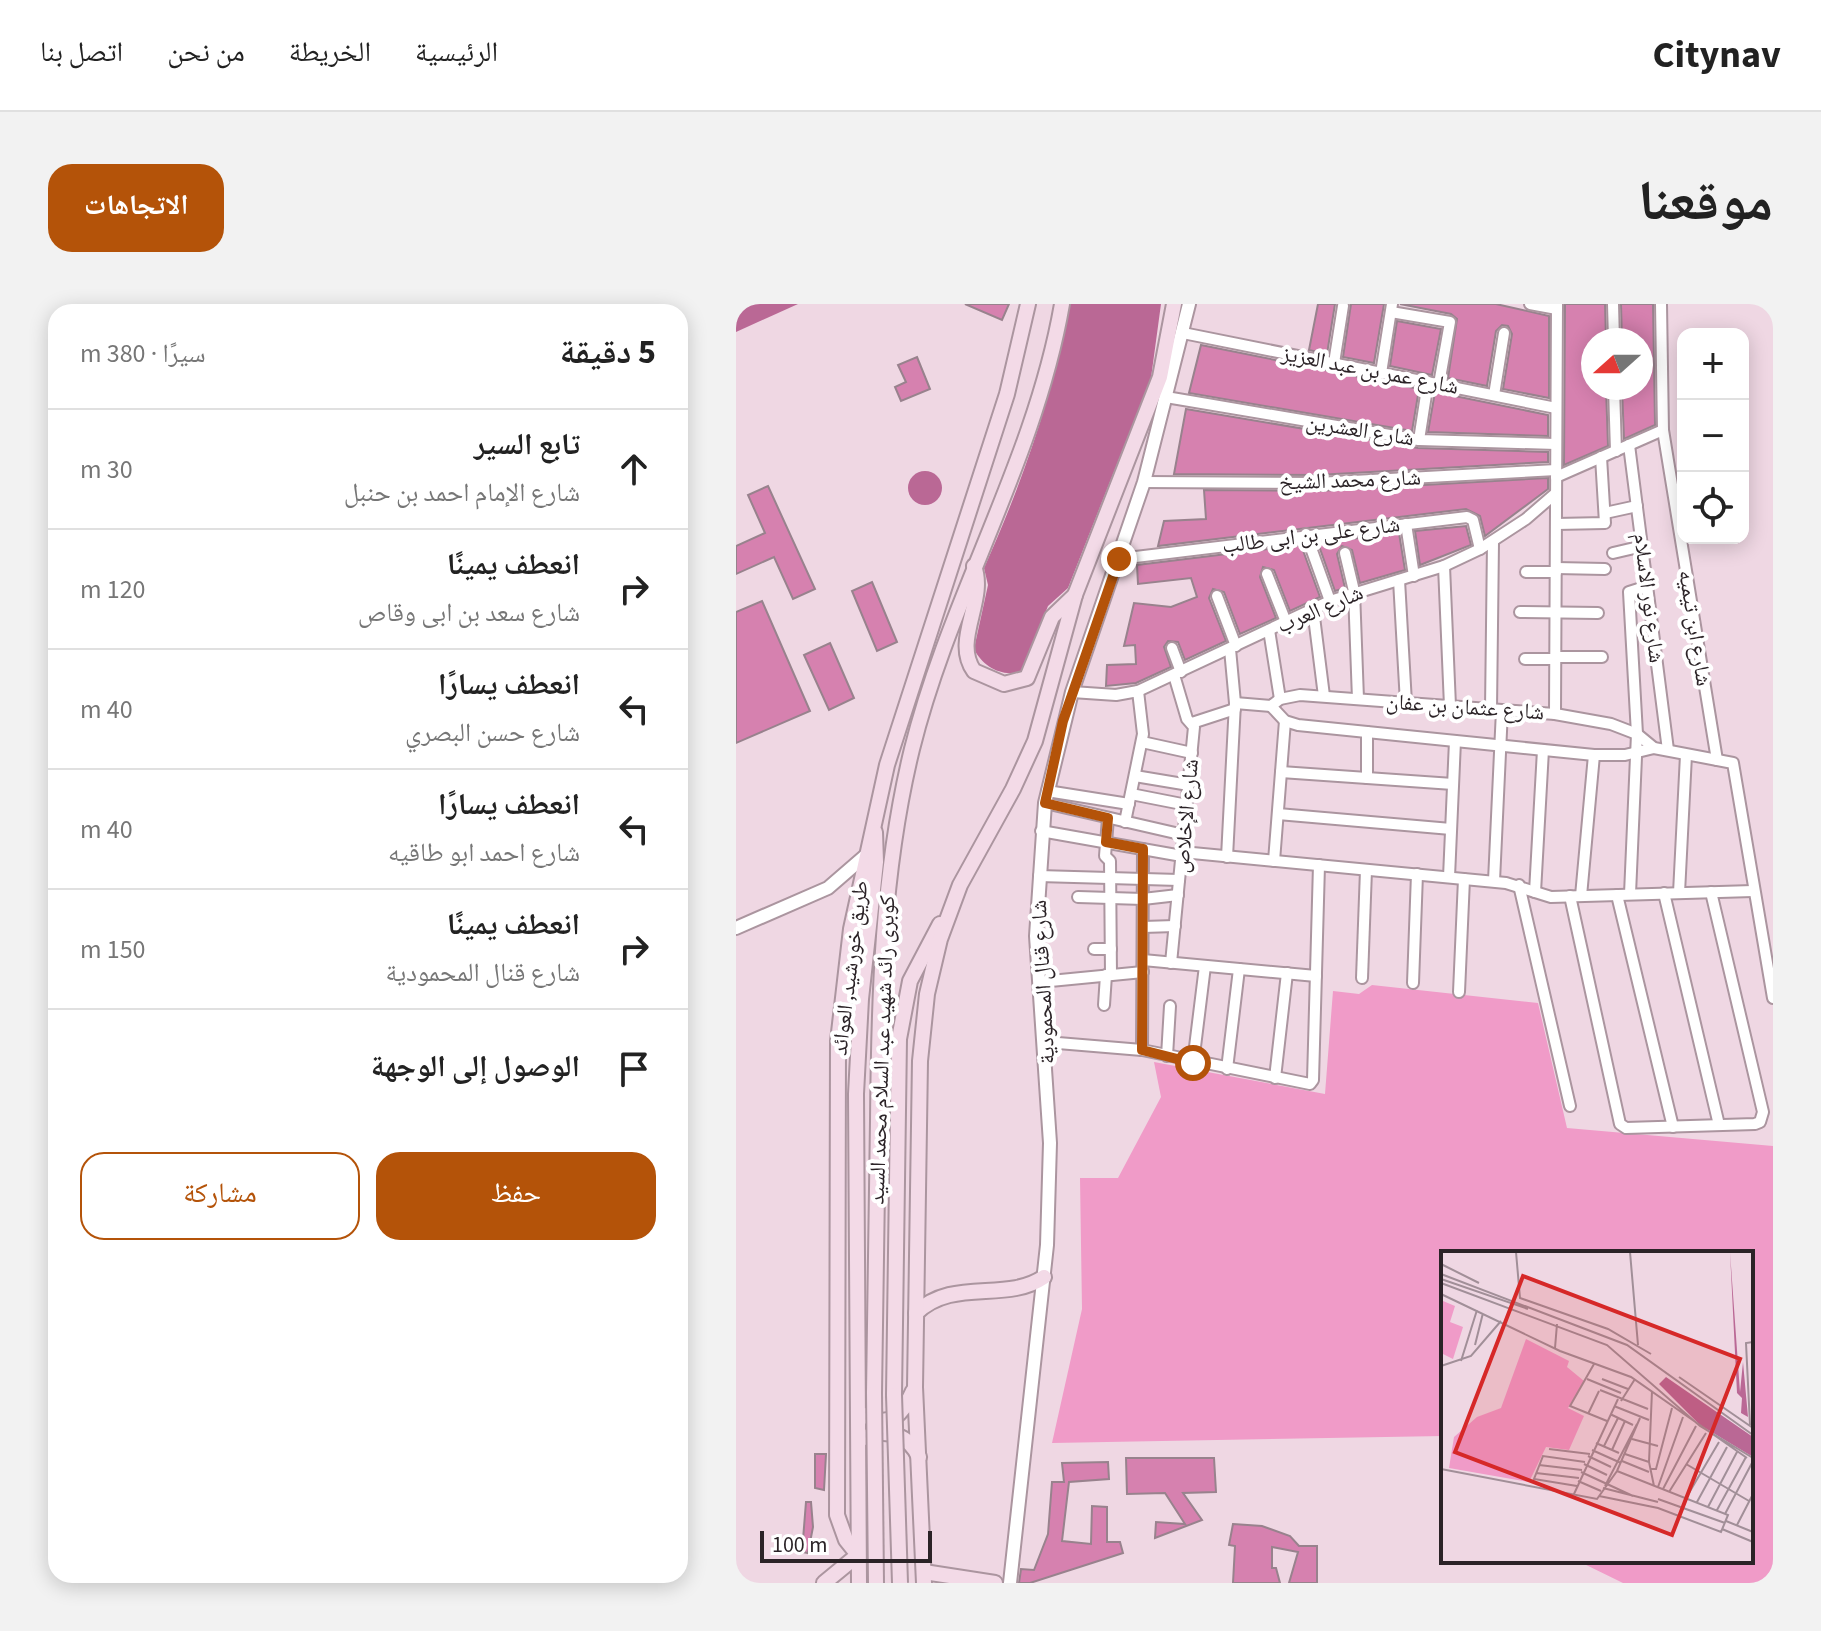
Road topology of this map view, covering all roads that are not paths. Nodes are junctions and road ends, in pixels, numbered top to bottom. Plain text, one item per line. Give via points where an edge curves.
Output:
1 (1028, 304) edge
2 (1062, 304) edge
3 (1174, 304) edge
4 (1189, 304) edge
5 (1530, 304) edge
6 (1613, 304) edge
7 (1661, 304) edge
8 (1343, 306) dead end
9 (1557, 306) edge
10 (1392, 308) edge
11 (1614, 328) edge
12 (1183, 333) junction
13 (1504, 333) dead end
14 (1334, 363) junction
15 (1381, 373) junction
16 (1434, 383) junction
17 (1494, 395) junction
18 (1166, 397) junction
19 (1614, 400) edge
20 (1556, 408) junction
21 (1663, 430) junction
22 (1419, 440) junction
23 (1556, 444) junction
24 (1629, 445) junction
25 (1616, 451) junction
26 (1601, 457) junction
27 (1556, 474) junction
28 (1144, 482) junction
29 (1556, 493) junction
30 (1637, 506) junction
31 (1605, 513) junction
32 (1406, 524) junction
33 (1556, 524) junction
34 (1306, 534) junction
35 (1493, 542) junction
36 (1643, 546) junction
37 (1480, 549) junction
38 (1345, 553) dead end
39 (1613, 553) dead end
40 (1119, 559) junction
41 (974, 566) junction
42 (1444, 566) junction
43 (1605, 569) dead end
44 (1556, 570) junction
45 (1526, 572) dead end
46 (1267, 574) dead end
47 (1414, 576) junction
48 (1399, 580) junction
49 (1648, 586) junction
50 (1354, 591) junction
51 (1075, 595) junction
52 (1217, 596) dead end
53 (1330, 601) junction
54 (1313, 609) junction
55 (1520, 612) dead end
56 (1555, 613) junction
57 (1598, 613) dead end
58 (1286, 622) junction
59 (1269, 630) junction
60 (1233, 647) junction
61 (1172, 648) dead end
62 (1602, 657) dead end
63 (1555, 658) junction
64 (1525, 659) dead end
65 (1178, 673) junction
66 (1138, 691) junction
67 (1072, 692) junction
68 (1324, 696) junction
69 (1358, 699) junction
70 (1276, 703) junction
71 (1406, 703) junction
72 (1235, 706) junction
73 (1450, 706) junction
74 (1496, 710) junction
75 (1555, 714) junction
76 (1285, 721) junction
77 (1192, 723) junction
78 (1367, 732) junction
79 (1637, 734) junction
80 (1455, 741) junction
81 (1142, 742) junction
82 (1500, 746) junction
83 (1654, 748) junction
84 (1543, 750) junction
85 (1668, 750) junction
86 (1192, 753) junction
87 (1636, 753) junction
88 (1594, 755) junction
89 (1686, 755) junction
90 (1717, 760) junction
91 (1281, 772) junction
92 (1135, 776) junction
93 (1367, 778) junction
94 (1453, 784) junction
95 (1189, 785) junction
96 (1046, 797) junction
97 (1130, 799) junction
98 (1187, 805) junction
99 (1278, 814) junction
100 (1108, 818) junction
101 (873, 820) junction
102 (1125, 822) junction
103 (1156, 828) junction
104 (1451, 829) junction
105 (1041, 831) junction
106 (1184, 835) junction
107 (1106, 842) junction
108 (1147, 850) junction
109 (1182, 854) junction
110 (865, 856) junction
111 (1227, 857) junction
112 (1274, 861) junction
113 (1319, 865) junction
114 (1366, 870) junction
115 (1417, 874) junction
116 (1039, 876) junction
117 (1449, 877) junction
118 (1110, 878) junction
119 (1464, 879) junction
120 (1143, 880) junction
121 (1179, 880) junction
122 (1494, 881) junction
123 (1519, 885) junction
124 (1753, 891) junction
125 (1535, 892) junction
126 (1711, 892) junction
127 (1664, 893) junction
128 (1679, 893) junction
129 (1630, 894) junction
130 (1178, 895) junction
131 (1617, 895) junction
132 (1575, 896) junction
133 (1078, 897) dead end
134 (1110, 898) junction
135 (1143, 899) junction
136 (949, 912) junction
137 (1175, 926) junction
138 (1143, 927) junction
139 (736, 928) edge
140 (1094, 949) dead end
141 (1111, 949) junction
142 (1171, 963) junction
143 (1143, 966) junction
144 (1205, 966) junction
145 (1239, 969) junction
146 (1287, 973) junction
147 (1108, 975) junction
148 (1316, 976) junction
149 (1362, 978) dead end
150 (1040, 982) junction
151 (1413, 983) dead end
152 (1459, 992) dead end
153 (1773, 998) edge
154 (1104, 1005) dead end
155 (1170, 1006) dead end
156 (1046, 1042) junction
157 (1142, 1050) junction
158 (1167, 1056) junction
159 (1193, 1063) junction
160 (1227, 1069) junction
161 (1275, 1078) junction
162 (1570, 1106) dead end
163 (1719, 1125) junction
164 (1673, 1127) junction
165 (1044, 1277) junction
166 (916, 1313) junction
167 (915, 1387) junction
168 (857, 1407) junction
169 (857, 1445) junction
170 (921, 1461) junction
171 (858, 1555) junction
172 (924, 1578) edge
173 (824, 1583) edge
174 (859, 1583) edge
175 (876, 1583) edge
176 (900, 1583) edge
177 (995, 1583) edge
178 (1010, 1583) edge

1 - 101 main road, طريق خورشيد, العوائد via 1007,394
2 - 41 main road, كوبرى رائد شهيد عبد السلام محمد السيد via 1023,453
3 - 51 main road via 1151,403
4 - 12 street, شارع قنال المحمودية
5 - 9 street
6 - 11 street
7 - 21 street, شارع ابن تيميه
8 - 14 street
9 - 20 street
10 - 15 street
10 - 16 street via 1450,322
12 - 14 street, شارع عمر بن عبد العزيز
12 - 18 street, شارع قنال المحمودية
13 - 17 street
14 - 15 street, شارع عمر بن عبد العزيز
15 - 16 street, شارع عمر بن عبد العزيز
16 - 17 street, شارع عمر بن عبد العزيز
16 - 22 street
17 - 20 street, شارع عمر بن عبد العزيز
18 - 22 street, شارع العشرين
18 - 28 street, شارع قنال المحمودية
19 - 25 street
20 - 23 street
21 - 24 street
21 - 90 street, شارع ابن تيميه
22 - 23 street, شارع العشرين
23 - 27 street
24 - 25 street
24 - 30 street, شارع نور الاسلام
25 - 26 street
26 - 27 street
26 - 31 street
27 - 28 street, شارع محمد الشيخ via 1317,483
27 - 29 street
28 - 40 street, شارع قنال المحمودية
29 - 33 street
29 - 35 street, شارع العرب
30 - 31 street
30 - 36 street, شارع نور الاسلام
31 - 33 street via 1604,524
32 - 34 street, شارع على بن ابى طالب
32 - 37 street, شارع على بن ابى طالب via 1470,517
32 - 47 street
33 - 44 street
34 - 40 street, شارع على بن ابى طالب
34 - 53 street
35 - 37 street, شارع العرب
35 - 74 street
36 - 39 street
36 - 49 street, شارع نور الاسلام
37 - 42 street, شارع العرب
38 - 50 street
40 - 67 street, شارع قنال المحمودية
41 - 51 main road via 979,597 966,654 974,671 1004,684 1027,678 1052,617
41 - 175 main road, كوبرى رائد شهيد عبد السلام محمد السيد, bridge via 918,728 885,913 879,1002
42 - 47 street, شارع العرب
42 - 73 street
43 - 44 street
44 - 45 street
44 - 56 street
46 - 58 street
47 - 48 street, شارع العرب
48 - 50 street, شارع العرب
48 - 71 street
49 - 79 street via 1629,592
49 - 85 street, شارع نور الاسلام
50 - 53 street, شارع العرب
50 - 69 street
51 - 136 main road via 1035,741
52 - 60 street
53 - 54 street, شارع العرب
54 - 58 street, شارع العرب
54 - 68 street
55 - 56 street
56 - 57 street
56 - 63 street
58 - 59 street, شارع العرب
59 - 60 street, شارع العرب
59 - 70 street
60 - 65 street, شارع العرب
60 - 72 street
61 - 65 street, شارع الإخلاص
62 - 63 street
63 - 64 street
63 - 75 street
65 - 66 street, شارع العرب
65 - 77 street, شارع الإخلاص
66 - 67 street, شارع العرب
66 - 81 street
67 - 96 street, شارع قنال المحمودية
68 - 69 street, شارع عثمان بن عفان
68 - 70 street, شارع عثمان بن عفان via 1290,695
69 - 71 street, شارع عثمان بن عفان
70 - 72 street, شارع عثمان بن عفان
70 - 76 street
71 - 73 street, شارع عثمان بن عفان
72 - 77 street
72 - 111 street
73 - 74 street, شارع عثمان بن عفان
74 - 75 street, شارع عثمان بن عفان
74 - 82 street
75 - 79 street, شارع عثمان بن عفان
76 - 78 street, شارع عثمان بن عفان
76 - 91 street
77 - 86 street, شارع الإخلاص
78 - 80 street, شارع عثمان بن عفان
78 - 93 street
79 - 83 street, شارع عثمان بن عفان
79 - 87 street
80 - 82 street, شارع عثمان بن عفان
80 - 94 street
81 - 86 street
81 - 92 street
82 - 84 street, شارع عثمان بن عفان
82 - 122 street
83 - 85 street, شارع عثمان بن عفان
83 - 87 street, شارع عثمان بن عفان
84 - 88 street, شارع عثمان بن عفان
84 - 125 street
85 - 89 street, شارع عثمان بن عفان
86 - 95 street, شارع الإخلاص
87 - 88 street, شارع عثمان بن عفان
87 - 129 street
88 - 132 street
89 - 90 street, شارع عثمان بن عفان
89 - 128 street
90 - 124 street, شارع عثمان بن عفان via 1733,763
91 - 93 street
91 - 99 street
92 - 95 street
92 - 97 street
93 - 94 street
94 - 104 street
95 - 98 street, شارع الإخلاص
96 - 97 street
96 - 100 street
96 - 105 street, شارع قنال المحمودية
97 - 98 street
97 - 102 street
98 - 106 street, شارع الإخلاص
99 - 104 street
99 - 112 street
100 - 102 street
100 - 107 street
101 - 110 main road, طريق خورشيد, العوائد
101 - 168 main road via 876,862 857,1078
102 - 103 street
103 - 106 street
103 - 108 street
104 - 117 street
105 - 107 street
105 - 116 street, شارع قنال المحمودية
106 - 109 street, شارع الإخلاص
107 - 108 street
107 - 118 street
108 - 109 street
108 - 120 street
109 - 111 street
109 - 121 street, شارع الإخلاص
110 - 139 street via 828,888
110 - 171 main road, طريق خورشيد, العوائد via 838,1041 837,1515
111 - 112 street
112 - 113 street
113 - 114 street
113 - 148 street
114 - 115 street
114 - 149 street
115 - 117 street
115 - 151 street
116 - 118 street
116 - 150 street, شارع قنال المحمودية
117 - 119 street
118 - 120 street
118 - 134 street
119 - 122 street
119 - 152 street
120 - 121 street
120 - 135 street
121 - 130 street, شارع الإخلاص
122 - 123 street
123 - 125 street
123 - 162 street
124 - 126 street
124 - 153 street
125 - 132 street
126 - 128 street
126 - 163 street via 1763,1112 1755,1124
127 - 128 street
127 - 129 street
127 - 163 street
129 - 131 street
130 - 135 street
130 - 137 street, شارع الإخلاص
131 - 132 street
131 - 164 street
132 - 164 street via 1620,1124
133 - 134 street
134 - 135 street
134 - 141 street
135 - 138 street
136 - 166 main road via 921,1038
136 - 176 main road, كوبرى رائد شهيد عبد السلام محمد السيد, bridge via 916,966 900,1029 894,1395
137 - 138 street
137 - 142 street, شارع الإخلاص
138 - 143 street
140 - 141 street
141 - 147 street
142 - 143 street
142 - 144 street
143 - 147 street
143 - 157 street
144 - 145 street
144 - 159 street
145 - 146 street
145 - 160 street
146 - 148 street
146 - 161 street
147 - 150 street
147 - 154 street
148 - 161 street via 1313,1080 1307,1084
150 - 156 street, شارع قنال المحمودية
155 - 158 street
156 - 157 street
156 - 165 street, شارع قنال المحمودية via 1050,1143
157 - 158 street
158 - 159 street
159 - 160 street
160 - 161 street
163 - 164 street
165 - 166 main road via 1020,1288 955,1293
165 - 178 street, شارع قنال المحمودية
166 - 167 main road
167 - 168 main road via 896,1419 870,1418
167 - 170 main road
168 - 169 main road
169 - 170 main road via 872,1434 897,1435 914,1447
169 - 171 main road
170 - 172 main road
171 - 173 main road
171 - 174 main road
172 - 177 main road

